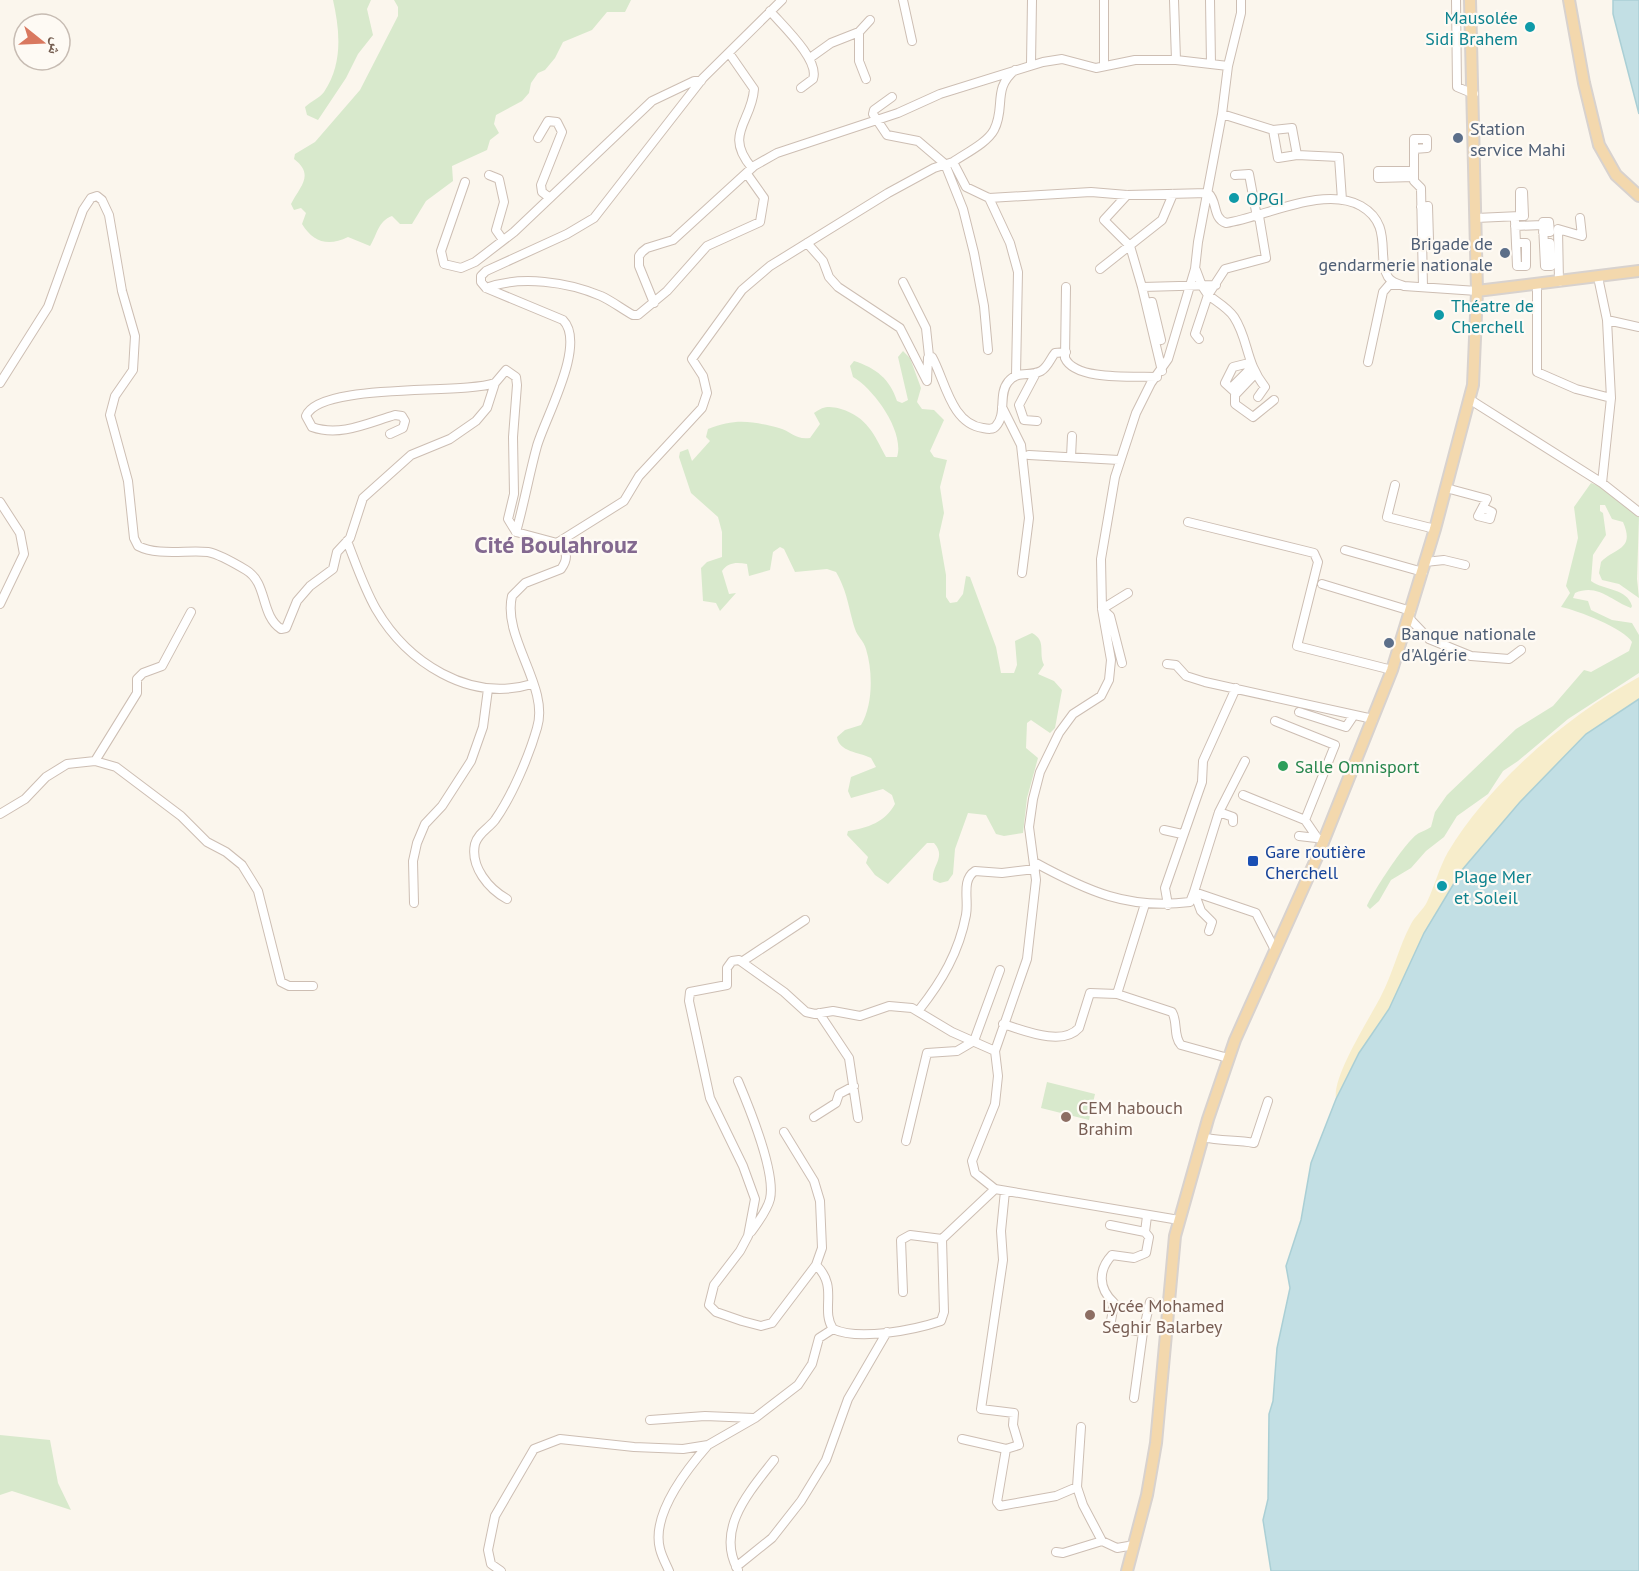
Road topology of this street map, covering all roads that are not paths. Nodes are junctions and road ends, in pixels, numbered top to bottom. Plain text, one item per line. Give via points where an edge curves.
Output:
1 (782, 0) edge
2 (903, 0) edge
3 (1032, 0) edge
4 (1104, 0) edge
5 (1174, 0) edge
6 (1210, 0) edge
7 (1241, 0) edge
8 (1456, 0) edge
9 (1470, 0) edge
10 (1569, 0) edge
11 (770, 10) junction
12 (870, 20) dead end
13 (859, 32) junction
14 (912, 41) dead end
15 (729, 53) junction
16 (810, 58) junction
17 (1176, 60) junction
18 (1030, 64) junction
19 (1211, 64) junction
20 (1104, 66) junction
21 (1228, 66) junction
22 (1015, 70) junction
23 (993, 76) junction
24 (866, 80) dead end
25 (701, 81) junction
26 (801, 88) dead end
27 (1001, 88) junction
28 (1474, 94) junction
29 (892, 97) dead end
30 (1222, 114) junction
31 (877, 120) junction
32 (1273, 130) junction
33 (538, 138) dead end
34 (1414, 149) dead end
35 (1297, 155) junction
36 (949, 163) junction
37 (750, 171) junction
38 (489, 175) dead end
39 (1235, 176) dead end
40 (465, 182) dead end
41 (1208, 193) junction
42 (1173, 194) junction
43 (1127, 195) junction
44 (1639, 196) edge
45 (550, 198) junction
46 (989, 198) junction
47 (1342, 200) junction
48 (1258, 217) junction
49 (1476, 218) junction
50 (1580, 219) dead end
51 (1515, 226) junction
52 (503, 240) junction
53 (807, 243) junction
54 (1516, 243) dead end
55 (1544, 243) dead end
56 (1130, 246) junction
57 (1100, 269) dead end
58 (1196, 269) junction
59 (1639, 271) edge
60 (1386, 272) junction
61 (1598, 276) junction
62 (903, 282) dead end
63 (1559, 282) junction
64 (1216, 285) junction
65 (1537, 285) junction
66 (1191, 286) junction
67 (1202, 286) junction
68 (1404, 286) junction
69 (1066, 287) dead end
70 (1142, 287) junction
71 (1422, 287) junction
72 (486, 288) junction
73 (1477, 291) junction
74 (1383, 292) junction
75 (1208, 295) junction
76 (654, 303) junction
77 (1607, 320) junction
78 (1639, 327) edge
79 (1199, 339) dead end
80 (988, 350) dead end
81 (1066, 352) junction
82 (929, 356) junction
83 (1368, 362) dead end
84 (1251, 368) junction
85 (1036, 373) junction
86 (1159, 374) junction
87 (1016, 375) junction
88 (0, 383) edge
89 (495, 383) junction
90 (1234, 390) junction
91 (1258, 397) dead end
92 (1611, 398) junction
93 (1469, 399) junction
94 (1274, 400) dead end
95 (1002, 407) junction
96 (1037, 421) dead end
97 (390, 434) dead end
98 (1072, 436) dead end
99 (1029, 455) dead end
100 (1071, 457) junction
101 (1119, 460) junction
102 (1602, 483) junction
103 (1395, 485) dead end
104 (1446, 488) junction
105 (0, 502) edge
106 (1484, 508) dead end
107 (1639, 512) edge
108 (1188, 522) dead end
109 (1435, 529) junction
110 (516, 532) junction
111 (347, 541) junction
112 (557, 543) junction
113 (1345, 550) dead end
114 (1465, 565) dead end
115 (1424, 567) junction
116 (1023, 573) dead end
117 (1322, 584) dead end
118 (1128, 593) dead end
119 (0, 604) edge
120 (1102, 609) junction
121 (191, 612) dead end
122 (1410, 615) junction
123 (1521, 650) dead end
124 (1122, 663) dead end
125 (1167, 664) dead end
126 (1392, 670) junction
127 (532, 684) junction
128 (1236, 688) junction
129 (488, 689) junction
130 (1299, 712) dead end
131 (1354, 715) junction
132 (1373, 719) junction
133 (1275, 721) dead end
134 (95, 761) junction
135 (1245, 761) dead end
136 (1243, 795) dead end
137 (1219, 812) junction
138 (0, 814) edge
139 (1305, 820) junction
140 (1233, 822) dead end
141 (1164, 830) dead end
142 (1182, 834) junction
143 (1299, 836) dead end
144 (1321, 837) junction
145 (1035, 866) junction
146 (1193, 898) junction
147 (507, 899) dead end
148 (414, 903) dead end
149 (1145, 904) junction
150 (1168, 904) junction
151 (805, 920) dead end
152 (1209, 931) dead end
153 (1274, 948) junction
154 (743, 961) junction
155 (1000, 970) dead end
156 (313, 986) dead end
157 (1117, 994) junction
158 (919, 1010) junction
159 (819, 1013) junction
160 (1003, 1024) junction
161 (974, 1041) junction
162 (995, 1051) junction
163 (1228, 1058) junction
164 (738, 1081) dead end
165 (854, 1086) junction
166 (1268, 1101) dead end
167 (814, 1118) dead end
168 (858, 1118) dead end
169 (784, 1132) dead end
170 (1203, 1137) junction
171 (906, 1141) dead end
172 (995, 1189) junction
173 (1005, 1191) junction
174 (1148, 1216) junction
175 (1179, 1220) junction
176 (1110, 1225) dead end
177 (1145, 1232) junction
178 (748, 1236) junction
179 (942, 1239) junction
180 (816, 1265) junction
181 (903, 1292) dead end
182 (1150, 1302) dead end
183 (833, 1329) junction
184 (887, 1332) junction
185 (1143, 1332) junction
186 (1134, 1398) dead end
187 (755, 1418) junction
188 (650, 1420) dead end
189 (1082, 1427) dead end
190 (962, 1439) dead end
191 (708, 1445) junction
192 (1006, 1449) junction
193 (774, 1460) dead end
194 (1077, 1487) junction
195 (1102, 1540) junction
196 (1134, 1545) junction
197 (1056, 1552) dead end
198 (737, 1569) edge
199 (501, 1571) edge
200 (669, 1571) edge
201 (1127, 1571) edge

1 - 11 street
2 - 14 street
3 - 18 street
4 - 20 street
5 - 17 street
6 - 19 street
7 - 21 street
8 - 28 street via 1457,87
9 - 28 main road
10 - 44 main road via 1599,145 1616,175
11 - 15 street
11 - 16 street
12 - 13 street
13 - 16 street via 831,43
13 - 24 street via 860,61
15 - 25 street
15 - 37 street via 754,89 738,139
16 - 26 street via 815,75
17 - 19 street
17 - 20 street via 1135,60
18 - 20 street via 1062,59 1096,68
18 - 22 street
19 - 21 street
21 - 30 street
22 - 23 street
22 - 27 street
23 - 27 street via 998,78
23 - 31 street
25 - 45 street via 652,101
25 - 72 street via 594,218 486,271 480,279
27 - 36 street via 997,124 992,133
28 - 49 main road
29 - 31 street via 873,111
30 - 32 street
30 - 41 street
31 - 36 street via 887,135 918,141
31 - 37 street via 777,153
32 - 35 street via 1292,128
32 - 35 street via 1278,158
33 - 45 street via 548,121 561,127 541,184 542,192
34 - 71 street via 1414,174 1421,189
35 - 47 street via 1339,157
36 - 46 street via 966,187
36 - 53 street via 888,193
36 - 80 street via 974,253
37 - 76 street via 764,198 760,222 707,246
37 - 76 street via 673,240 647,248 639,256 639,266
38 - 52 street via 499,179 503,199 496,230
39 - 48 street via 1249,174
40 - 52 street via 441,250 442,261 448,266 466,267
41 - 42 street
41 - 48 street via 1223,223
41 - 58 street
42 - 43 street
42 - 56 street via 1162,220
43 - 46 street via 1091,192
43 - 56 street via 1104,220
45 - 52 street
46 - 87 street via 1018,272
47 - 48 street via 1317,199
47 - 60 street via 1362,207 1377,223 1383,235
48 - 64 street via 1266,258 1225,269
49 - 51 street via 1518,216
49 - 73 main road
50 - 63 street via 1582,236 1558,229
51 - 54 street
51 - 55 street via 1543,228
53 - 82 street via 838,287 900,328 927,381
53 - 112 street via 770,266 742,290 692,359 703,376 707,393 702,408 639,476 624,501
56 - 57 street
56 - 70 street
58 - 66 street
58 - 67 street
59 - 61 main road
60 - 68 street via 1389,279
60 - 74 street
61 - 63 main road
61 - 77 street
62 - 82 street via 926,328
63 - 65 main road
64 - 67 street
64 - 75 street
65 - 73 main road
65 - 92 street via 1537,372 1576,389
66 - 67 street
66 - 70 street
66 - 86 street via 1171,352
67 - 75 street
68 - 71 street
68 - 74 street via 1389,285
69 - 81 street
70 - 86 street
71 - 73 street
72 - 76 street via 521,283 568,285 603,297 633,315
72 - 110 street via 560,318 570,334 564,376 537,445
73 - 93 main road via 1475,361
74 - 83 street
75 - 79 street via 1195,334
75 - 84 street via 1234,318
77 - 78 street
77 - 92 street
81 - 85 street via 1055,353 1047,367
81 - 86 street via 1068,364 1084,374
82 - 95 street via 963,418 978,428 991,429 996,426
84 - 90 street
84 - 90 street via 1233,366 1225,383
84 - 91 street via 1265,387
85 - 87 street
85 - 96 street via 1019,405 1024,420
86 - 101 street via 1136,412
87 - 95 street via 1005,387
88 - 111 street via 48,308 86,204 99,197 109,215 122,291 135,336 133,370 115,396 110,415 128,481 138,546 210,552 246,570 259,585 272,620 284,629 289,626 297,601 333,569 337,552
89 - 97 street via 349,395 314,406 306,416 312,427 331,431 402,416 403,428
89 - 110 street via 506,370 517,380 514,486 508,519
89 - 111 street via 487,408 476,421 450,439 411,455 363,498
90 - 94 street via 1235,404 1252,417
92 - 102 street
93 - 102 street
93 - 104 main road
95 - 116 street via 1021,445 1029,518
98 - 100 street
99 - 100 street
100 - 101 street
101 - 120 street via 1102,546
102 - 107 street
103 - 109 street via 1387,517
104 - 106 street via 1487,499
104 - 109 main road
105 - 119 street via 20,533 24,554
108 - 126 street via 1314,553 1318,562 1297,646
109 - 115 main road
110 - 112 street
111 - 129 street via 375,608 404,648 446,676
112 - 127 street via 567,558 561,569 520,585 510,602
113 - 115 street
114 - 115 street via 1444,560
115 - 122 main road
117 - 122 street
118 - 120 street
120 - 124 street via 1110,616
120 - 145 street via 1111,660 1109,680 1101,696 1065,723 1040,772 1029,827
121 - 134 street via 162,666 137,679 137,693
122 - 123 street via 1429,639 1471,656 1509,659
122 - 126 main road
125 - 128 street via 1179,666 1186,676
126 - 132 main road
127 - 129 street via 510,690
127 - 147 street via 540,708 538,727 495,820 476,842 480,872 492,891
128 - 131 street
128 - 142 street via 1203,761 1202,782
129 - 148 street via 483,727 471,761 442,806 425,824 417,843 413,861
130 - 131 street via 1346,727
131 - 132 street
132 - 144 main road
133 - 139 street via 1335,745
134 - 138 street via 67,764
134 - 156 street via 116,767 181,816 207,842 242,865 258,891 281,982
135 - 137 street
136 - 139 street
137 - 140 street via 1233,816
137 - 146 street
139 - 144 street
141 - 142 street
142 - 150 street via 1165,888
143 - 144 street
144 - 153 main road
145 - 149 street via 1097,894
145 - 158 street via 1002,873 971,873 967,878 966,913 953,959
145 - 160 street via 1027,959
146 - 150 street
146 - 152 street via 1212,922
146 - 153 street via 1205,896 1256,913
149 - 150 street
149 - 157 street
151 - 154 street
153 - 163 main road
154 - 159 street via 806,1012
154 - 178 street via 729,964 727,985 694,989 688,996 709,1096 744,1166 755,1200
155 - 161 street
157 - 160 street via 1090,993 1079,1028 1068,1035 1046,1035
157 - 163 street via 1172,1012 1180,1045
158 - 159 street via 894,1005 860,1016 834,1011
158 - 161 street
159 - 165 street via 849,1058
160 - 162 street
161 - 162 street
161 - 171 street via 957,1051 927,1053
162 - 172 street via 995,1104 972,1161 975,1173
163 - 170 main road
164 - 178 street via 770,1184 770,1199
165 - 167 street via 839,1094 836,1103
165 - 168 street
166 - 170 street via 1254,1143
169 - 180 street via 814,1181 820,1201 822,1248
170 - 175 main road
172 - 173 street
172 - 179 street
173 - 174 street
173 - 192 street via 1003,1260 981,1409 1014,1413 1019,1445
174 - 175 street
174 - 177 street
175 - 196 main road via 1156,1443
176 - 177 street
177 - 185 street via 1149,1237 1146,1253 1134,1258 1113,1254 1101,1278 1114,1303 1110,1327
178 - 180 street via 710,1293 709,1305 716,1312 761,1326 772,1323
179 - 181 street via 910,1235 901,1240
179 - 184 street via 942,1320
180 - 183 street via 829,1286
182 - 185 street
183 - 184 street via 853,1334
183 - 187 street via 819,1338 812,1364 798,1385
184 - 198 street via 848,1399 826,1460 801,1501 771,1538
185 - 186 street
187 - 188 street
187 - 191 street
189 - 194 street
190 - 192 street
191 - 199 street via 634,1448 560,1439 534,1449 491,1529 491,1564
191 - 200 street via 686,1469 662,1520 659,1547
192 - 194 street via 1000,1506 1056,1496
193 - 198 street via 741,1503 729,1536
194 - 195 street
195 - 196 street via 1117,1548
195 - 197 street
196 - 201 main road

